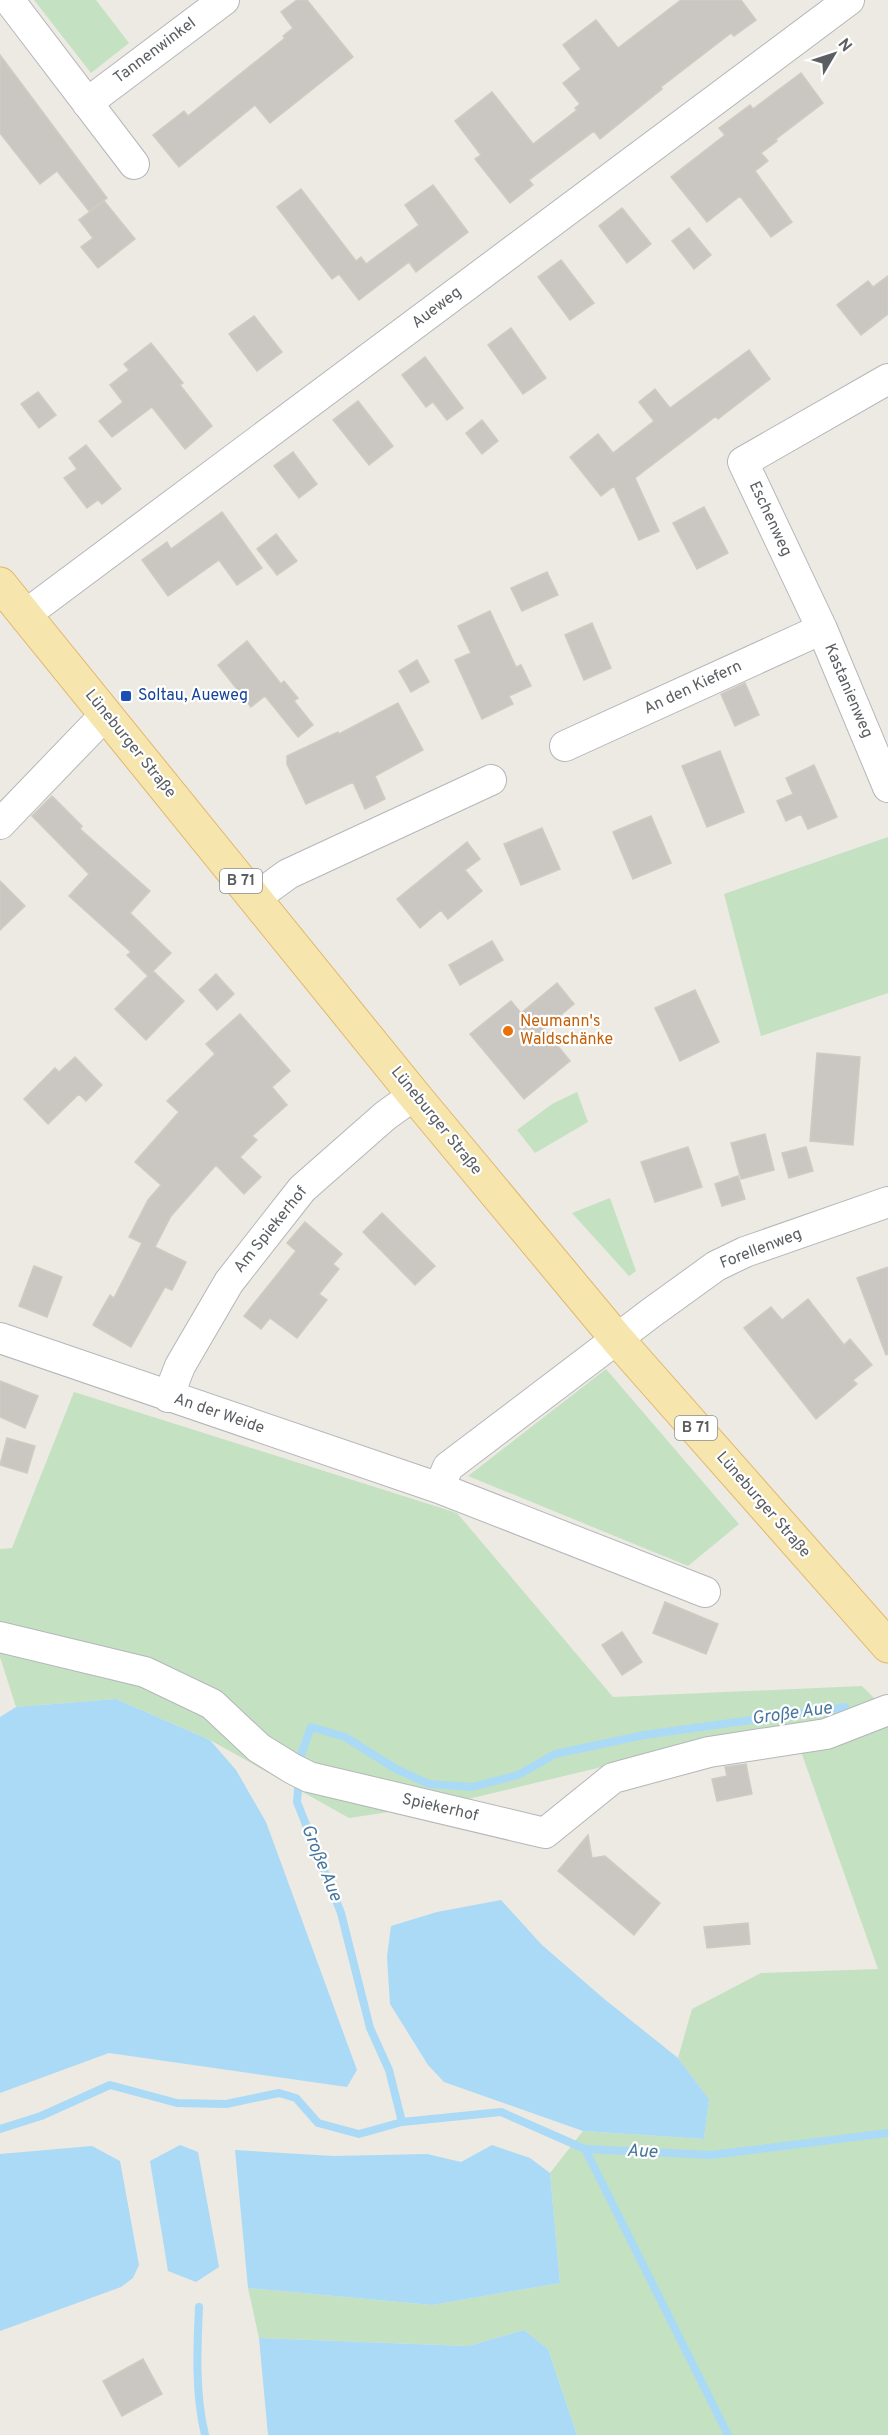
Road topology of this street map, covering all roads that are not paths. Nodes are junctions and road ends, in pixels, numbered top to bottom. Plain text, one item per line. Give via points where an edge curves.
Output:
1 (9, 0) edge
2 (224, 0) edge
3 (849, 0) edge
4 (87, 102) junction
5 (134, 164) dead end
6 (888, 379) edge
7 (0, 584) edge
8 (25, 615) junction
9 (822, 629) junction
10 (106, 714) junction
11 (565, 746) dead end
12 (491, 780) dead end
13 (888, 787) edge
14 (0, 824) edge
15 (255, 898) junction
16 (414, 1095) junction
17 (888, 1202) edge
18 (0, 1338) edge
19 (617, 1339) junction
20 (168, 1397) junction
21 (439, 1488) junction
22 (705, 1592) dead end
23 (0, 1637) edge
24 (888, 1646) edge
25 (888, 1710) edge

1 - 4 street
2 - 4 street, Tannenwinkel
3 - 8 street, Aueweg
4 - 5 street
6 - 9 street, Eschenweg via 743,462
7 - 8 main road, Lüneburger Straße / B 71
8 - 10 main road, Lüneburger Straße / B 71
9 - 11 street, An den Kiefern
9 - 13 street, Kastanienweg
10 - 14 street
10 - 15 main road, Lüneburger Straße / B 71
12 - 15 street via 288,874
15 - 16 main road, Lüneburger Straße / B 71
16 - 19 main road, Lüneburger Straße / B 71
16 - 20 street, Am Spiekerhof via 384,1116 302,1190 230,1282 180,1366
17 - 19 street, Forellenweg via 745,1252 716,1266
18 - 20 street, An der Weide
19 - 21 street via 448,1467
19 - 24 main road, Lüneburger Straße / B 71
20 - 21 street, An der Weide
21 - 22 street, An der Weide
23 - 25 street, Spiekerhof via 145,1672 212,1704 259,1748 301,1773 545,1833 613,1778 709,1752 826,1734

